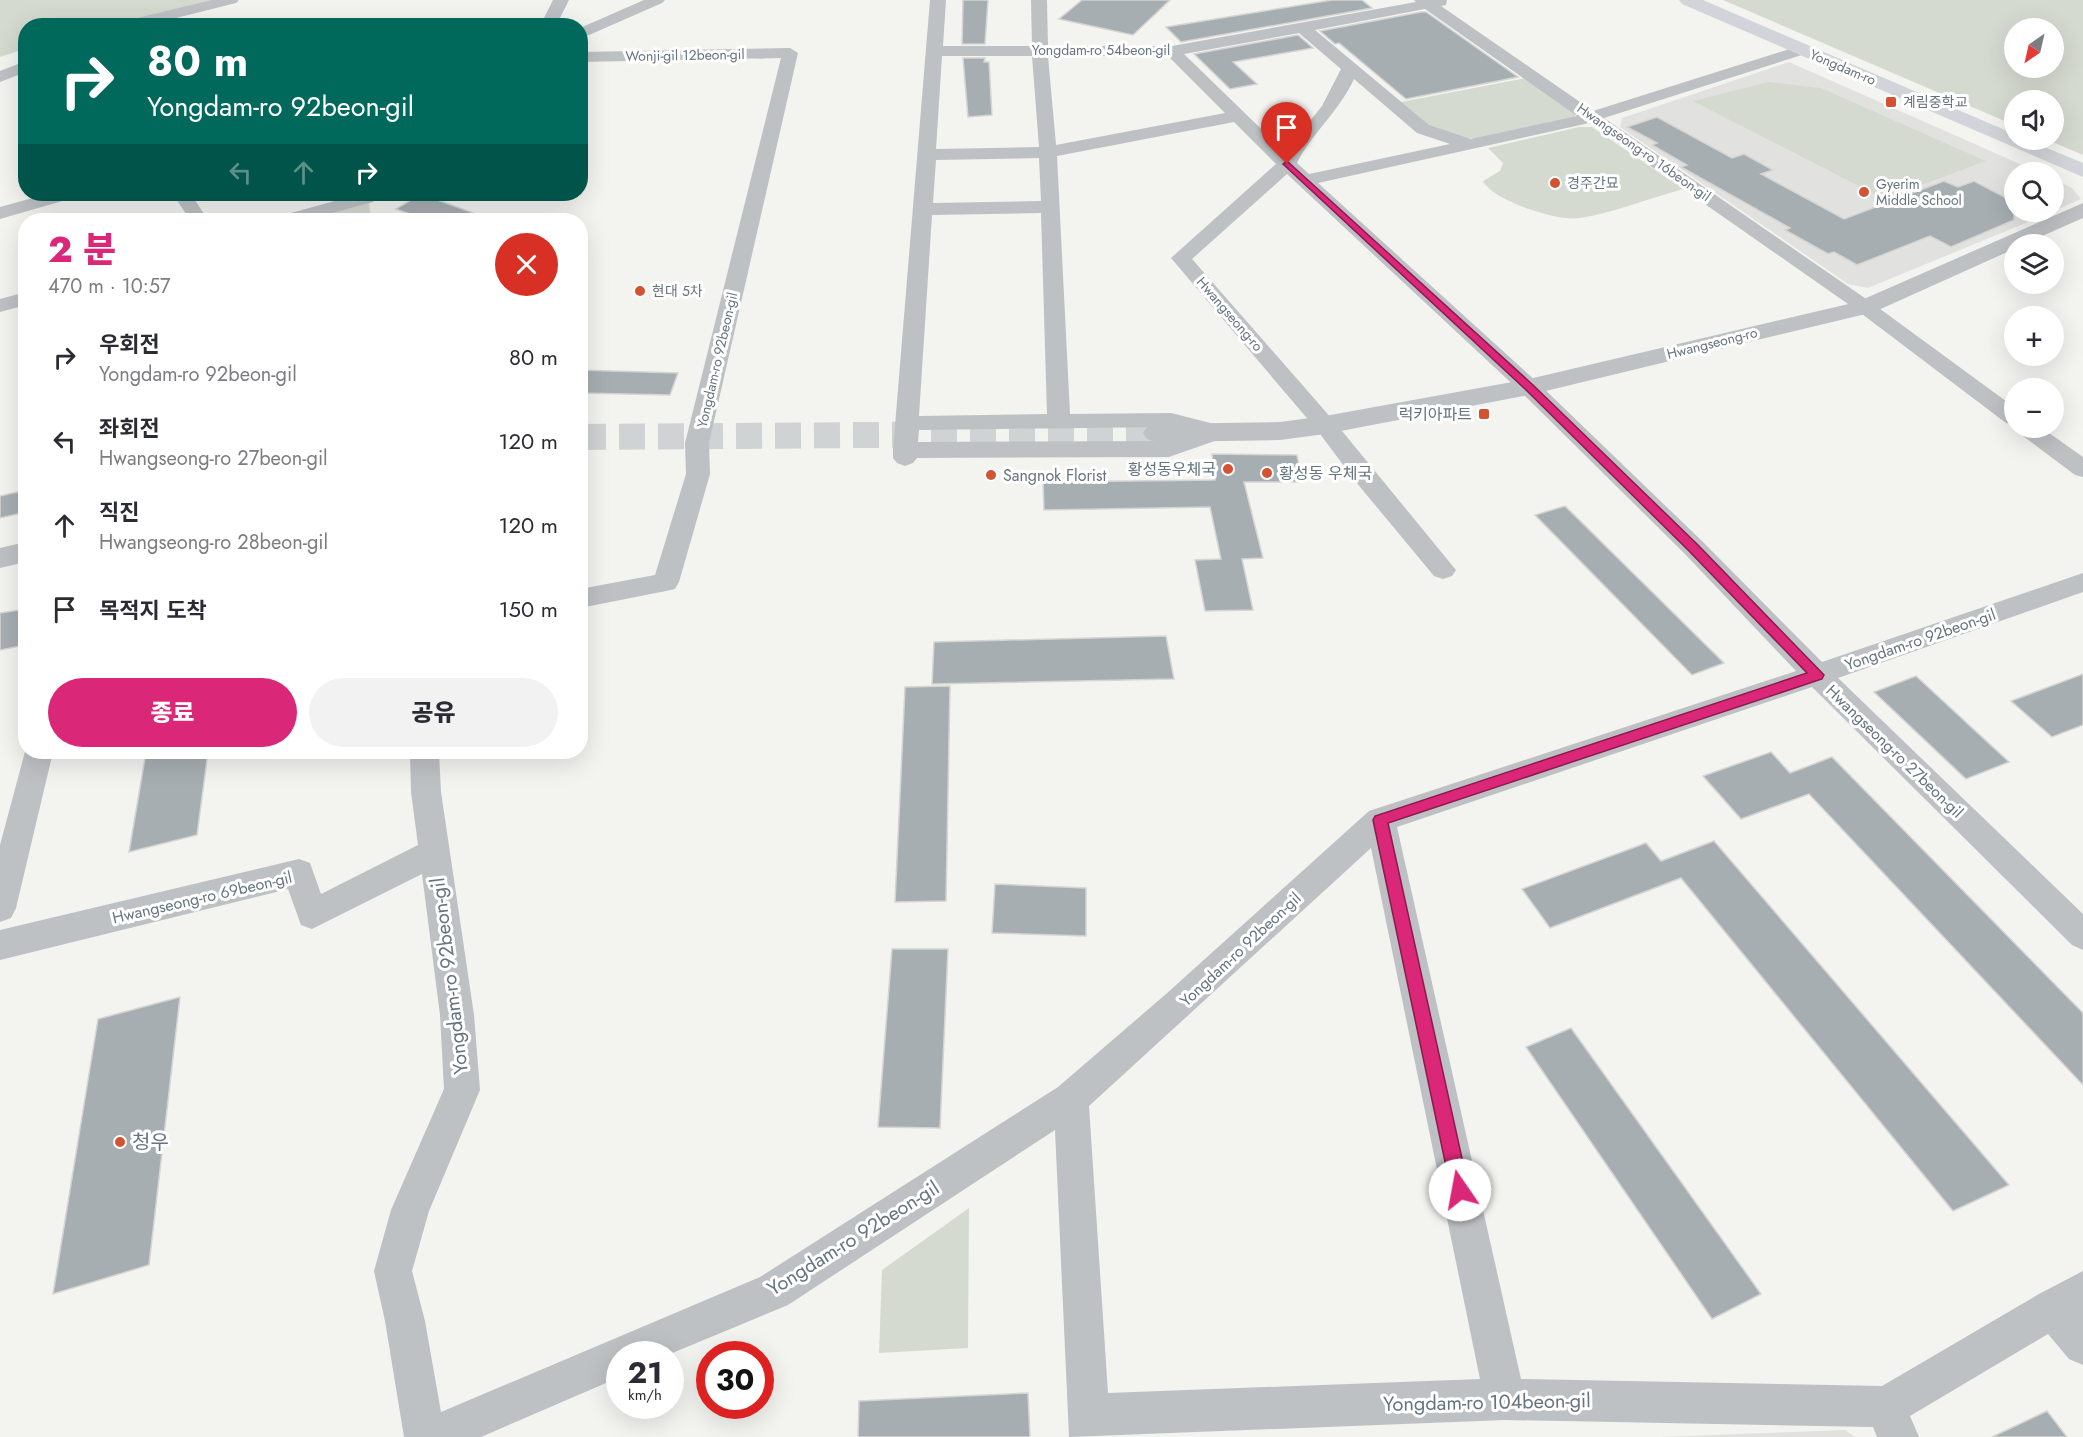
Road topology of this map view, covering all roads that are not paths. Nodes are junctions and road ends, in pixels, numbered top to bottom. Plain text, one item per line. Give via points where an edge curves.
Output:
1 (231, 0) edge
2 (561, 0) edge
3 (657, 0) edge
4 (938, 0) edge
5 (1039, 0) edge
6 (1453, 0) edge
7 (1688, 0) edge
8 (1430, 2) edge
9 (156, 18) edge
10 (552, 18) edge
11 (1302, 27) junction
12 (588, 30) edge
13 (1802, 50) junction
14 (935, 51) junction
15 (1040, 51) junction
16 (1172, 51) junction
17 (790, 53) joint
18 (588, 57) edge
19 (1350, 68) junction
20 (18, 69) edge
21 (0, 77) edge
22 (1238, 116) junction
23 (1594, 117) junction
24 (1471, 145) junction
25 (1048, 152) junction
26 (926, 155) junction
27 (1287, 164) junction
28 (2083, 171) edge
29 (1306, 180) junction
30 (42, 201) edge
31 (355, 201) edge
32 (1051, 207) junction
33 (922, 209) junction
34 (2083, 210) edge
35 (0, 213) edge
36 (312, 213) edge
37 (18, 301) edge
38 (1865, 306) junction
39 (0, 308) edge
40 (1529, 387) junction
41 (2004, 410) edge
42 (1059, 421) junction
43 (907, 423) junction
44 (1325, 425) junction
45 (1218, 432) junction
46 (1156, 433) tunnel mouth
47 (2041, 438) edge
48 (2083, 469) edge
49 (18, 554) edge
50 (0, 558) edge
51 (1443, 570) dead end
52 (2083, 582) edge
53 (588, 597) edge
54 (1817, 675) junction
55 (36, 759) edge
56 (425, 759) edge
57 (1380, 820) junction
58 (434, 852) junction
59 (0, 908) edge
60 (2083, 935) edge
61 (0, 945) edge
62 (1071, 1100) junction
63 (2068, 1299) edge
64 (654, 1341) edge
65 (2083, 1345) edge
66 (606, 1362) edge
67 (1505, 1399) junction
68 (1892, 1422) edge
69 (1089, 1426) edge
70 (441, 1434) edge

1 - 9 street
2 - 10 street
3 - 12 street
4 - 14 street
5 - 15 street
6 - 8 street, Yongdam-ro 54beon-gil
7 - 13 main road, Yongdam-ro
8 - 11 street, Yongdam-ro 54beon-gil
8 - 23 street, Hwangseong-ro 16beon-gil
11 - 16 street, Yongdam-ro 54beon-gil
11 - 19 street
13 - 23 street, Yongdam-ro
13 - 28 main road, Yongdam-ro
14 - 15 street, Yongdam-ro 54beon-gil
14 - 26 street
15 - 16 street, Yongdam-ro 54beon-gil
15 - 25 street
16 - 22 street, Hwangseong-ro 27beon-gil
17 - 18 street, Wonji-gil 12beon-gil
17 - 53 street, Yongdam-ro 92beon-gil via 698,443 698,474 666,582
19 - 24 street via 1423,129
19 - 27 street via 1325,114 1293,150
20 - 21 street
22 - 25 street
22 - 27 street, Hwangseong-ro 27beon-gil
23 - 24 street, Yongdam-ro
23 - 38 street, Hwangseong-ro 16beon-gil
24 - 29 street, Yongdam-ro
25 - 26 street
25 - 32 street
26 - 33 street
27 - 29 street, Hwangseong-ro 27beon-gil
27 - 44 street, Hwangseong-ro via 1181,258
29 - 40 street, Hwangseong-ro 27beon-gil
30 - 35 street
31 - 36 street
32 - 33 street
32 - 42 street
33 - 43 street
34 - 38 street, Hwangseong-ro
37 - 39 street
38 - 40 street, Hwangseong-ro
38 - 41 street, Hwangseong-ro 16beon-gil
40 - 44 street, Hwangseong-ro
40 - 54 street, Hwangseong-ro 27beon-gil
42 - 43 street
42 - 45 street via 1171,420
43 - 45 street via 905,454 1169,449
44 - 45 street, Hwangseong-ro via 1280,431
44 - 51 street, Hwangseong-ro
45 - 46 street, Hwangseong-ro
47 - 48 street
49 - 50 street
52 - 54 street, Yongdam-ro 92beon-gil
54 - 57 street, Yongdam-ro 92beon-gil
54 - 60 street, Hwangseong-ro 27beon-gil
55 - 59 street
56 - 58 street, Yongdam-ro 92beon-gil
57 - 62 street, Yongdam-ro 92beon-gil
57 - 67 street
58 - 61 street, Hwangseong-ro 69beon-gil via 312,915 299,873
58 - 70 street, Yongdam-ro 92beon-gil via 457,1015 462,1090 410,1210 393,1271
62 - 64 street, Yongdam-ro 92beon-gil via 774,1291
62 - 69 street
63 - 65 street, Yongdam-ro 104beon-gil
63 - 68 street, Yongdam-ro 104beon-gil
66 - 70 street, Yongdam-ro 92beon-gil
67 - 68 street, Yongdam-ro 104beon-gil
67 - 69 street, Yongdam-ro 104beon-gil

